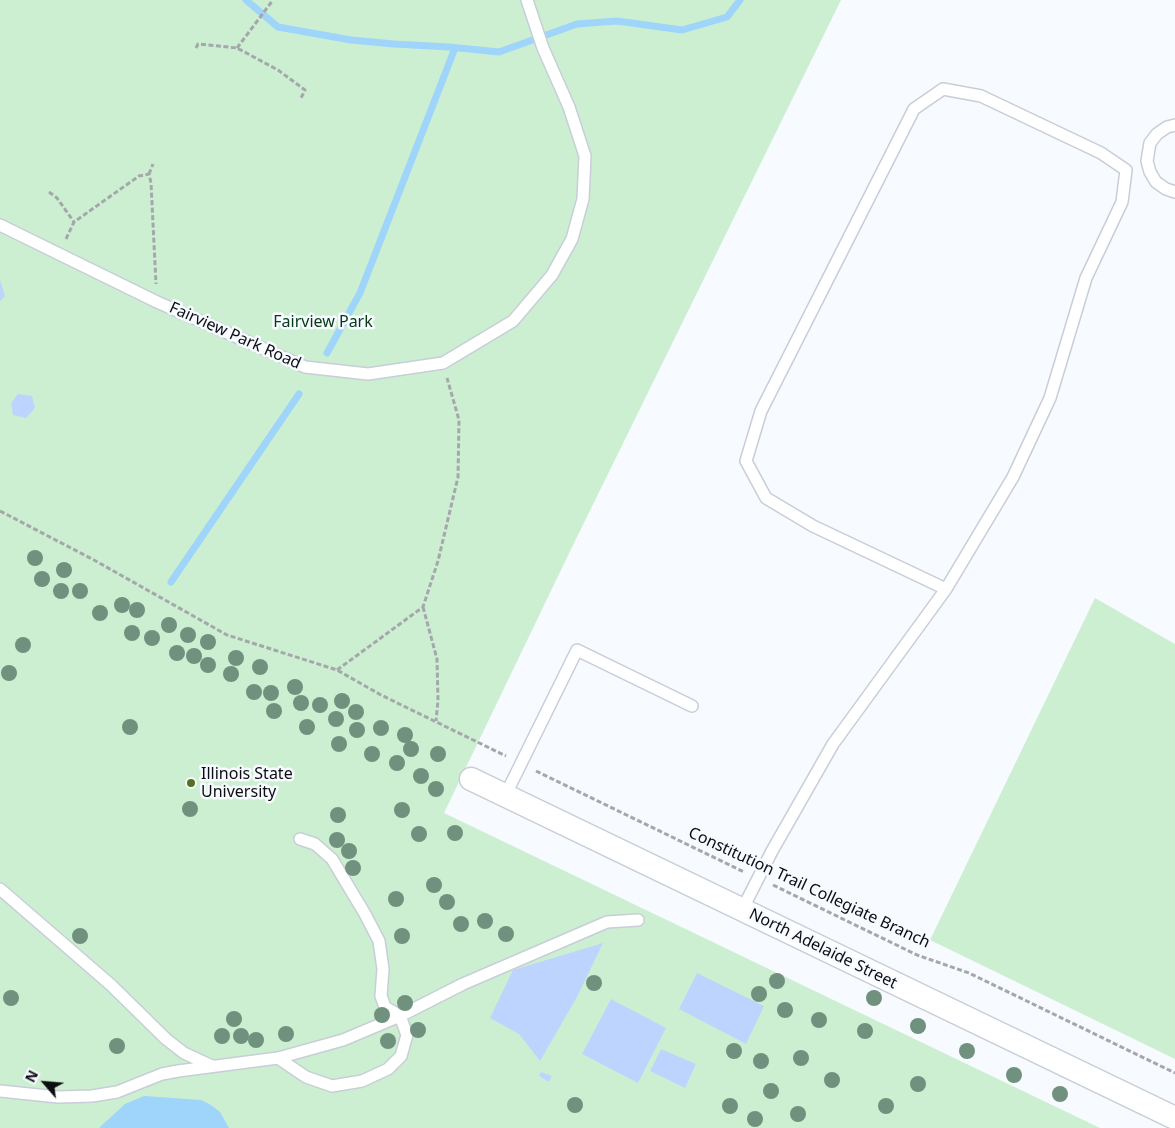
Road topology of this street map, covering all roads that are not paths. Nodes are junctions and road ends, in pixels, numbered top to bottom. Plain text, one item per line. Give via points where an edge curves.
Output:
1 (527, 0) edge
2 (1175, 125) edge
3 (1148, 166) junction
4 (1126, 170) junction
5 (1175, 192) edge
6 (0, 225) edge
7 (946, 588) junction
8 (692, 706) dead end
9 (471, 779) dead end
10 (505, 796) junction
11 (300, 839) dead end
12 (0, 889) edge
13 (742, 910) junction
14 (638, 920) dead end
15 (400, 1016) junction
16 (278, 1058) junction
17 (212, 1066) junction
18 (0, 1091) edge
19 (1175, 1118) edge

1 - 6 lane, Fairview Park Road via 585,156 583,200 572,239 552,275 513,321 443,363 368,374 305,367 157,302
2 - 3 lane via 1166,127 1150,143
3 - 4 lane
3 - 5 lane via 1156,182
4 - 7 lane via 1122,202 1086,278 1050,398 1013,476
4 - 7 lane via 1101,153 981,96 943,89 914,109 762,411 746,461 766,498 813,526
7 - 13 lane via 832,744
8 - 10 lane via 577,650
9 - 10 street, North Adelaide Street
10 - 13 street, North Adelaide Street
11 - 15 lane via 315,844 332,859 365,914 379,941 383,969 381,996 385,1007
12 - 17 lane via 111,985 166,1039 184,1053
13 - 19 street, North Adelaide Street
14 - 15 lane via 606,922 463,984
15 - 16 lane via 343,1040
15 - 16 lane via 407,1036 401,1056 388,1069 362,1081 332,1086 306,1077
16 - 17 lane
17 - 18 lane via 162,1074 117,1092 92,1096 58,1097

